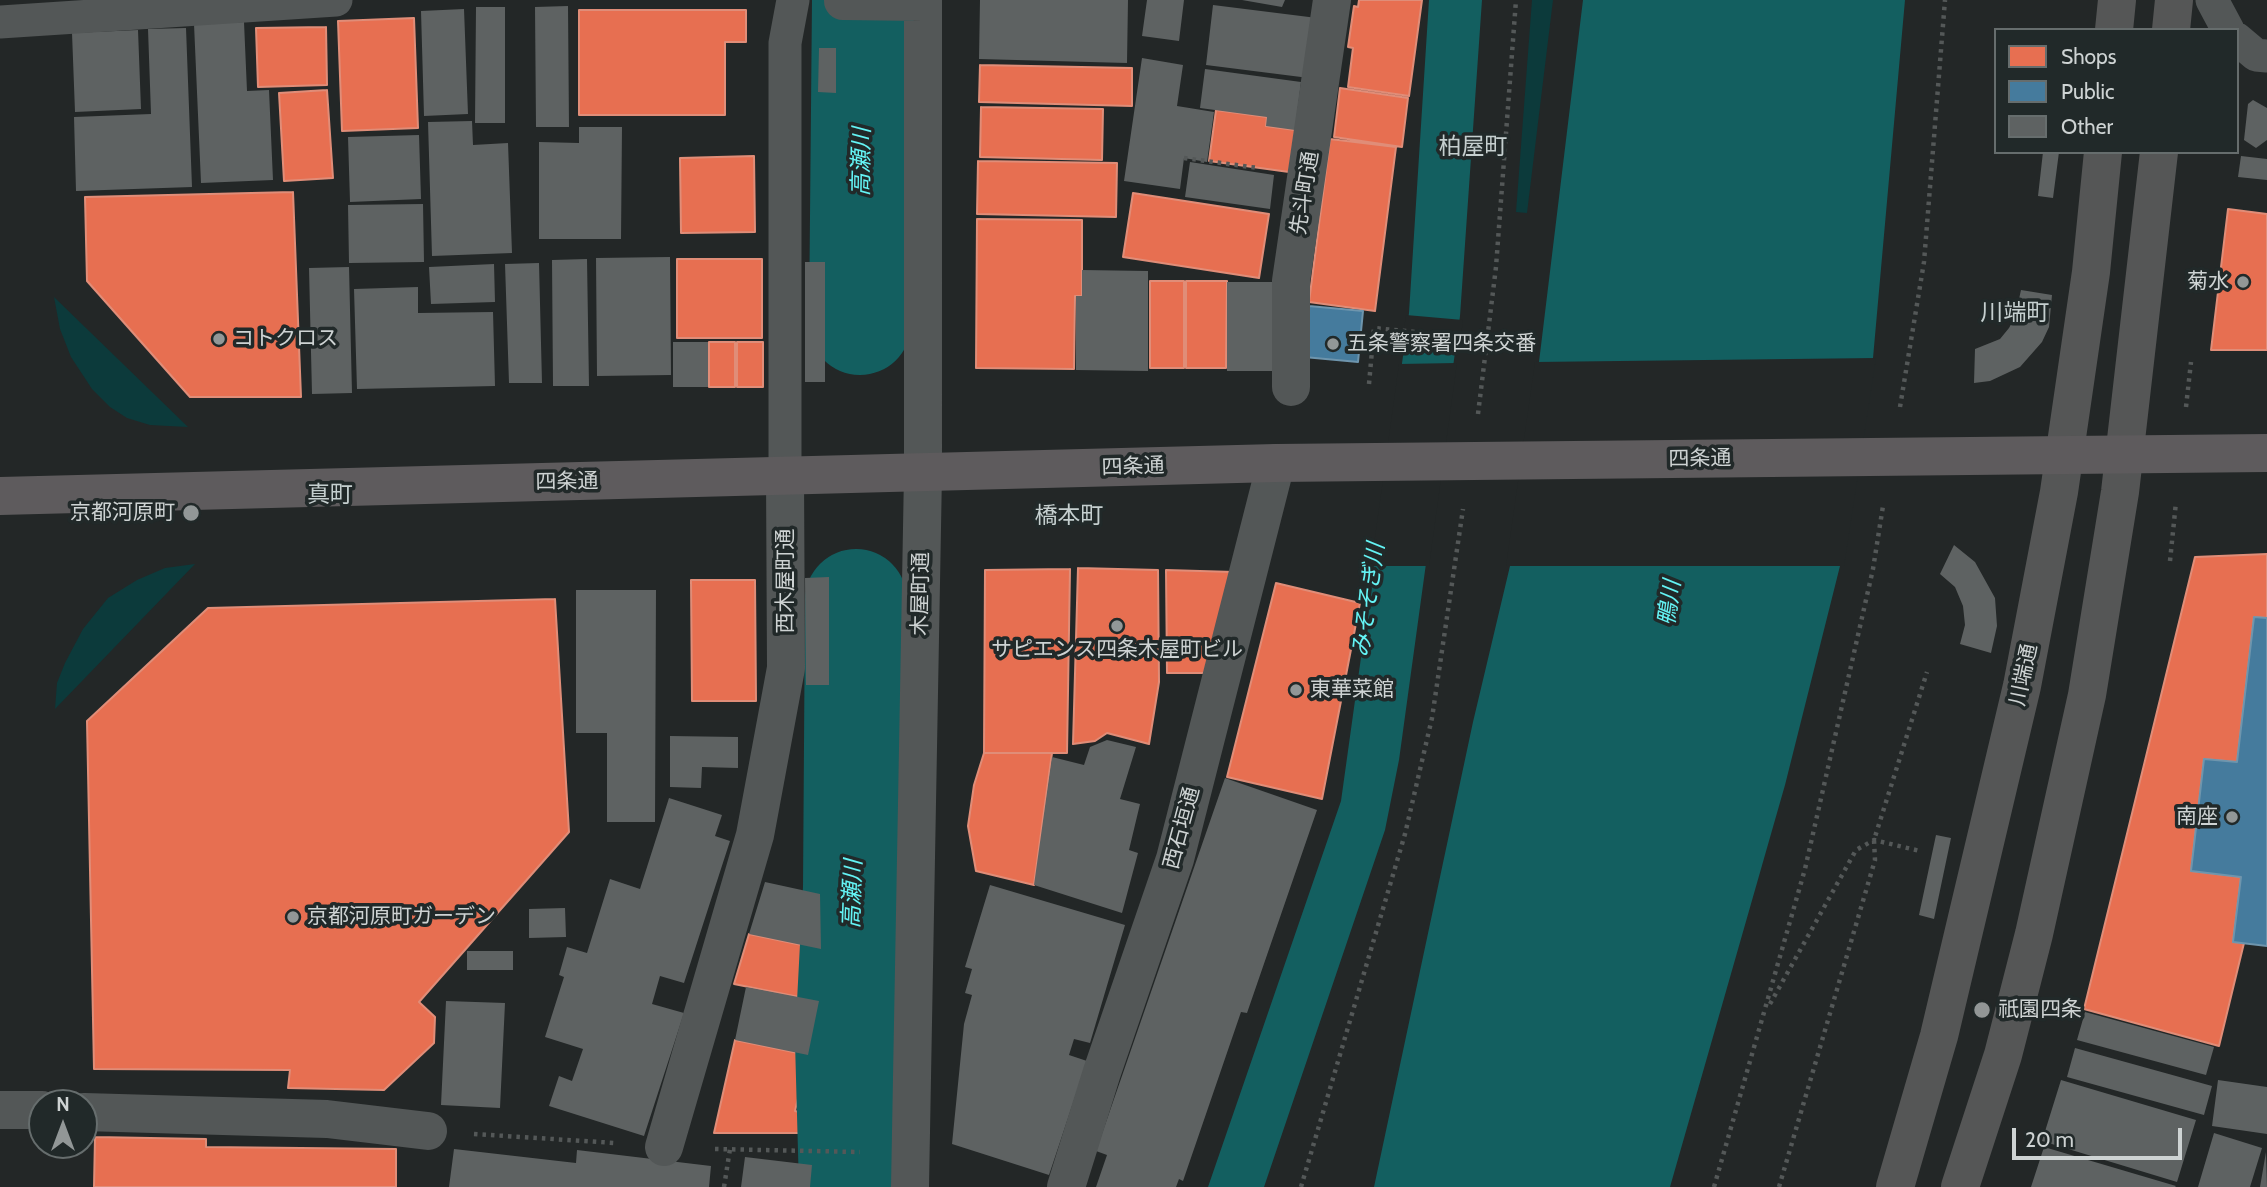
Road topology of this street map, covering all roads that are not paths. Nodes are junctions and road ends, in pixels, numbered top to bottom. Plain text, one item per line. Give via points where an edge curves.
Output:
1 (336, 0) edge
2 (793, 0) edge
3 (1332, 0) edge
4 (2117, 0) edge
5 (2174, 0) edge
6 (2211, 0) edge
7 (838, 1) edge
8 (923, 1) edge
9 (0, 22) edge
10 (2114, 28) edge
11 (2171, 28) edge
12 (2227, 28) edge
13 (2102, 154) edge
14 (2159, 154) edge
15 (1290, 387) dead end
16 (2267, 453) edge
17 (2125, 454) junction
18 (2064, 455) junction
19 (1276, 463) junction
20 (923, 473) junction
21 (785, 477) junction
22 (0, 496) edge
23 (0, 1110) edge
24 (28, 1111) edge
25 (98, 1112) edge
26 (428, 1131) dead end
27 (664, 1147) dead end
28 (910, 1187) edge
29 (1066, 1187) edge
30 (1895, 1187) edge
31 (1960, 1187) edge

1 - 9 lane
2 - 21 lane, 西木屋町通 via 785,43
3 - 15 street, 先斗町通 via 1291,282
4 - 10 street
5 - 11 street
6 - 12 lane
7 - 8 street
8 - 20 street, 木屋町通
13 - 18 street, 川端通 via 2091,272
14 - 17 street
16 - 17 main road, 四条通
17 - 18 main road, 四条通
17 - 31 street via 2087,695 2034,934 2003,1055
18 - 19 main road, 四条通
18 - 30 street, 川端通 via 2019,700 1939,1036
19 - 20 main road, 四条通
19 - 29 street, 西石垣通 via 1175,859
20 - 21 main road, 四条通
20 - 28 street, 木屋町通
21 - 22 main road, 四条通
21 - 27 street, 西木屋町通 via 786,668 755,835
23 - 24 street
25 - 26 street via 327,1119

